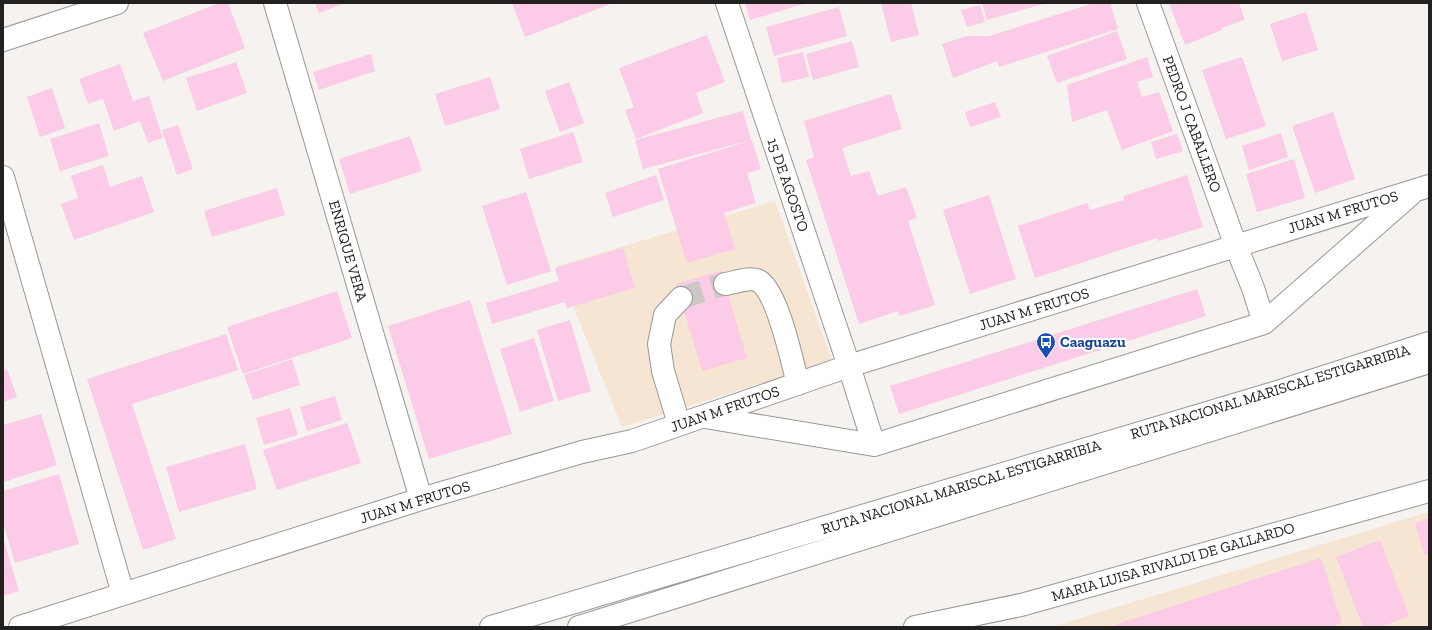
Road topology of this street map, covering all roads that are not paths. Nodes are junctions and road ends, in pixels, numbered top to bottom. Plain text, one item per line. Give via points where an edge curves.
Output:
1 (117, 3) edge
2 (275, 3) edge
3 (727, 3) edge
4 (1148, 3) edge
5 (3, 40) edge
6 (3, 177) edge
7 (1422, 188) edge
8 (1236, 246) junction
9 (725, 284) tunnel mouth
10 (681, 298) tunnel mouth
11 (1264, 323) junction
12 (1429, 343) edge
13 (1429, 362) edge
14 (849, 366) junction
15 (798, 384) junction
16 (703, 416) junction
17 (679, 424) junction
18 (874, 445) junction
19 (1429, 491) edge
20 (421, 499) junction
21 (123, 594) junction
22 (20, 627) edge
23 (491, 627) edge
24 (579, 627) edge
25 (915, 627) edge

1 - 5 main road
2 - 20 main road, ENRIQUE VERA
3 - 14 main road, 15 DE AGOSTO
4 - 8 main road, PEDRO J CABALLERO
6 - 21 main road
7 - 8 main road, JUAN M FRUTOS
7 - 11 main road
8 - 11 main road, PEDRO J CABALLERO
8 - 14 main road, JUAN M FRUTOS
9 - 15 main road via 758,280 768,291 786,337
10 - 17 main road via 666,315 659,344 663,370
11 - 18 main road
12 - 23 main road, RUTA NACIONAL MARISCAL ESTIGARRIBIA via 1274,393
13 - 24 main road, RUTA NACIONAL MARISCAL ESTIGARRIBIA
14 - 15 main road, JUAN M FRUTOS
14 - 18 main road, 15 DE AGOSTO
15 - 16 main road, JUAN M FRUTOS
16 - 17 main road, JUAN M FRUTOS
16 - 18 main road
17 - 20 main road, JUAN M FRUTOS via 632,441 582,452
19 - 25 main road, MARIA LUISA RIVALDI DE GALLARDO via 1035,601
20 - 21 main road, JUAN M FRUTOS
21 - 22 main road, JUAN M FRUTOS

